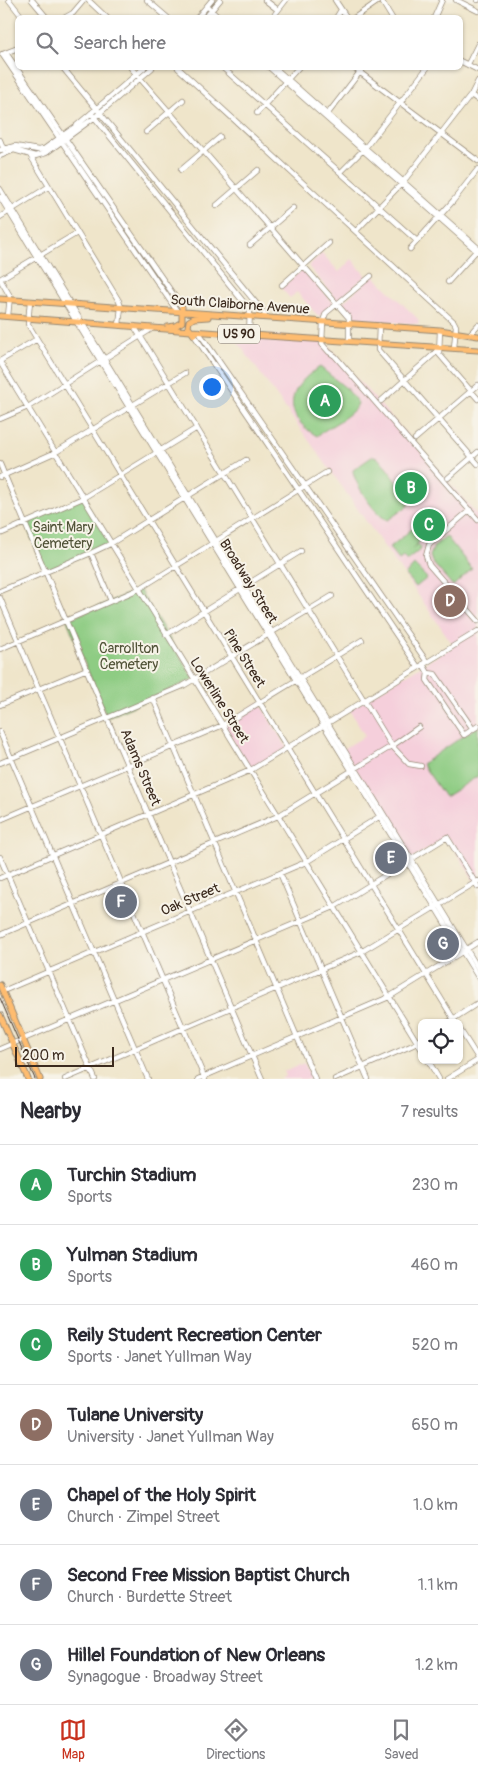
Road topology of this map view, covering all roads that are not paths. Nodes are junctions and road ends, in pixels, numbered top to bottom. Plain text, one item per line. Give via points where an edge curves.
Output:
1 (9, 0) edge
2 (32, 0) edge
3 (86, 0) edge
4 (147, 0) edge
5 (212, 0) edge
6 (220, 0) edge
7 (265, 0) edge
8 (286, 0) edge
9 (335, 0) edge
10 (380, 0) edge
11 (442, 0) edge
12 (456, 0) edge
13 (205, 8) junction
14 (278, 10) junction
15 (342, 10) junction
16 (478, 11) edge
17 (21, 15) edge
18 (44, 15) edge
19 (68, 15) edge
20 (104, 15) edge
21 (164, 15) edge
22 (199, 15) edge
23 (209, 15) edge
24 (274, 15) edge
25 (338, 15) edge
26 (344, 15) edge
27 (358, 15) edge
28 (390, 15) edge
29 (435, 15) edge
30 (478, 44) edge
31 (15, 49) edge
32 (3, 54) edge
33 (463, 62) edge
34 (468, 64) junction
35 (15, 69) edge
36 (15, 70) edge
37 (65, 70) edge
38 (134, 70) edge
39 (141, 70) edge
40 (150, 70) edge
41 (180, 70) edge
42 (228, 70) edge
43 (273, 70) edge
44 (277, 70) edge
45 (296, 70) edge
46 (362, 70) edge
47 (425, 70) edge
48 (478, 70) edge
49 (137, 73) junction
50 (141, 78) junction
51 (287, 81) junction
52 (478, 82) edge
53 (474, 94) edge
54 (183, 100) dead end
55 (478, 100) edge
56 (401, 102) junction
57 (264, 105) junction
58 (96, 108) junction
59 (91, 112) junction
60 (170, 112) junction
61 (100, 113) junction
62 (257, 113) dead end
63 (327, 115) junction
64 (95, 117) junction
65 (146, 132) dead end
66 (441, 133) junction
67 (220, 136) dead end
68 (63, 139) junction
69 (0, 140) edge
70 (364, 149) junction
71 (3, 150) edge
72 (204, 150) junction
73 (30, 154) junction
74 (0, 156) edge
75 (478, 161) edge
76 (140, 163) junction
77 (135, 167) junction
78 (478, 169) edge
79 (181, 170) dead end
80 (258, 170) dead end
81 (341, 172) junction
82 (402, 183) junction
83 (48, 187) junction
84 (237, 188) junction
85 (0, 189) edge
86 (0, 197) edge
87 (216, 206) dead end
88 (380, 206) junction
89 (293, 208) dead end
90 (178, 210) junction
91 (11, 211) junction
92 (173, 214) junction
93 (440, 215) junction
94 (0, 217) edge
95 (122, 225) junction
96 (271, 227) junction
97 (356, 231) junction
98 (77, 233) junction
99 (417, 240) junction
100 (329, 243) dead end
101 (250, 245) dead end
102 (410, 249) dead end
103 (478, 250) edge
104 (38, 256) junction
105 (217, 257) junction
106 (212, 261) junction
107 (304, 265) junction
108 (154, 267) junction
109 (149, 270) junction
110 (371, 276) dead end
111 (0, 279) edge
112 (448, 282) dead end
113 (282, 285) dead end
114 (0, 299) edge
115 (10, 300) junction
116 (30, 301) junction
117 (68, 304) junction
118 (256, 304) junction
119 (337, 304) junction
120 (120, 307) junction
121 (180, 310) junction
122 (249, 313) junction
123 (0, 316) edge
124 (8, 316) junction
125 (236, 316) junction
126 (264, 317) junction
127 (28, 318) junction
128 (323, 321) junction
129 (79, 322) junction
130 (350, 323) junction
131 (119, 325) junction
132 (379, 325) junction
133 (478, 325) edge
134 (134, 326) junction
135 (145, 328) junction
136 (153, 328) junction
137 (440, 330) junction
138 (456, 332) junction
139 (196, 333) junction
140 (249, 334) junction
141 (470, 335) junction
142 (478, 336) edge
143 (141, 337) junction
144 (36, 339) junction
145 (322, 339) junction
146 (349, 341) junction
147 (378, 343) junction
148 (439, 348) junction
149 (454, 348) junction
150 (478, 350) edge
151 (0, 361) edge
152 (103, 361) junction
153 (185, 372) dead end
154 (404, 381) junction
155 (169, 383) junction
156 (65, 384) junction
157 (478, 385) edge
158 (471, 391) junction
159 (478, 399) edge
160 (381, 401) dead end
161 (131, 406) junction
162 (28, 407) junction
163 (254, 411) junction
164 (248, 415) junction
165 (0, 419) edge
166 (438, 419) junction
167 (197, 428) junction
168 (93, 430) junction
169 (414, 440) dead end
170 (158, 451) junction
171 (56, 452) junction
172 (478, 452) edge
173 (472, 457) junction
174 (246, 460) dead end
175 (0, 464) edge
176 (478, 464) edge
177 (327, 472) dead end
178 (225, 473) junction
179 (121, 475) junction
180 (2, 476) edge
181 (448, 478) dead end
182 (305, 485) junction
183 (298, 490) junction
184 (186, 497) junction
185 (83, 498) junction
186 (470, 510) junction
187 (253, 519) junction
188 (148, 520) junction
189 (478, 520) edge
190 (25, 523) junction
191 (0, 534) edge
192 (214, 543) junction
193 (110, 544) junction
194 (301, 551) dead end
195 (91, 553) junction
196 (281, 564) junction
197 (176, 566) junction
198 (46, 571) junction
199 (365, 572) junction
200 (358, 577) junction
201 (242, 588) junction
202 (139, 589) junction
203 (0, 591) edge
204 (332, 596) dead end
205 (0, 598) edge
206 (111, 601) junction
207 (309, 610) junction
208 (203, 612) junction
209 (67, 620) junction
210 (478, 621) edge
211 (478, 631) edge
212 (270, 633) junction
213 (166, 635) junction
214 (362, 640) dead end
215 (18, 641) junction
216 (0, 648) edge
217 (336, 655) junction
218 (231, 657) junction
219 (423, 664) junction
220 (87, 669) junction
221 (428, 673) junction
222 (194, 679) junction
223 (298, 679) junction
224 (39, 689) junction
225 (152, 698) junction
226 (363, 700) junction
227 (259, 702) junction
228 (0, 706) edge
229 (107, 718) junction
230 (326, 724) junction
231 (223, 725) junction
232 (478, 726) edge
233 (419, 727) dead end
234 (473, 729) junction
235 (0, 732) edge
236 (60, 738) junction
237 (173, 746) junction
238 (392, 746) junction
239 (287, 748) junction
240 (11, 758) junction
241 (0, 763) edge
242 (128, 766) junction
243 (421, 766) dead end
244 (353, 769) junction
245 (250, 770) junction
246 (80, 786) junction
247 (315, 793) junction
248 (195, 796) junction
249 (32, 806) junction
250 (149, 815) junction
251 (381, 815) junction
252 (278, 816) junction
253 (0, 820) edge
254 (102, 835) junction
255 (343, 838) junction
256 (215, 844) junction
257 (53, 856) junction
258 (0, 857) edge
259 (409, 860) junction
260 (306, 862) junction
261 (170, 863) junction
262 (280, 873) junction
263 (7, 875) junction
264 (0, 878) edge
265 (122, 883) junction
266 (477, 883) edge
267 (371, 884) junction
268 (235, 892) junction
269 (73, 904) junction
270 (437, 906) junction
271 (334, 907) junction
272 (190, 911) junction
273 (301, 921) junction
274 (28, 923) junction
275 (399, 929) junction
276 (143, 931) junction
277 (0, 935) edge
278 (256, 940) junction
279 (478, 942) edge
280 (464, 950) junction
281 (94, 952) junction
282 (361, 952) junction
283 (211, 959) junction
284 (478, 968) edge
285 (321, 970) junction
286 (49, 971) junction
287 (426, 974) junction
288 (478, 977) edge
289 (162, 979) junction
290 (1, 989) edge
291 (276, 989) junction
292 (390, 997) junction
293 (114, 1000) junction
294 (478, 1003) edge
295 (232, 1008) junction
296 (0, 1015) edge
297 (343, 1018) junction
298 (453, 1019) edge
299 (457, 1019) edge
300 (69, 1020) junction
301 (183, 1028) junction
302 (463, 1035) edge
303 (297, 1037) junction
304 (23, 1039) junction
305 (417, 1042) joint
306 (13, 1044) junction
307 (0, 1049) edge
308 (135, 1049) junction
309 (252, 1056) junction
310 (478, 1059) edge
311 (430, 1064) edge
312 (363, 1067) junction
313 (90, 1068) junction
314 (204, 1078) edge
315 (28, 1079) edge
316 (40, 1079) edge
317 (65, 1079) edge
318 (95, 1079) edge
319 (148, 1079) edge
320 (198, 1079) edge
321 (262, 1079) edge
322 (315, 1079) edge
323 (334, 1079) edge
324 (368, 1079) edge
325 (439, 1079) edge
326 (447, 1079) edge

1 - 17 street
2 - 18 street
3 - 19 street
3 - 20 street
4 - 21 street
5 - 13 street
6 - 23 street
7 - 14 street
8 - 14 street
9 - 15 street
10 - 27 street
10 - 28 street
11 - 29 street
12 - 16 street
13 - 22 street
13 - 23 street
14 - 24 street
15 - 25 street
15 - 26 street
30 - 34 street
31 - 32 street
32 - 35 street
33 - 34 street
34 - 48 street
36 - 68 street
37 - 58 street
38 - 49 street
39 - 49 street
40 - 50 street
41 - 97 street
42 - 57 street
43 - 51 street
44 - 51 street
45 - 51 street
46 - 56 street
46 - 63 street
47 - 56 street
49 - 50 street
49 - 58 street
50 - 60 street
50 - 61 street
51 - 57 street
51 - 63 street
52 - 53 street
53 - 55 street
53 - 66 street
54 - 60 street
56 - 66 street
56 - 70 street
57 - 62 street
57 - 81 street
58 - 59 street
58 - 61 street
59 - 64 street
59 - 68 street
60 - 65 street
60 - 72 street
61 - 64 street
61 - 76 street
63 - 70 street
64 - 68 street
64 - 77 street
66 - 75 street
66 - 82 street
67 - 72 street
68 - 71 street via 41,150 19,146
68 - 73 street via 43,155
68 - 95 street
69 - 71 street
70 - 81 street
70 - 82 street
71 - 73 street
71 - 74 street
72 - 79 street
72 - 84 street
73 - 83 street
76 - 77 street
76 - 90 street
77 - 92 street
78 - 93 street
80 - 84 street
81 - 88 street
82 - 88 street
82 - 93 street
83 - 91 street
83 - 98 street
84 - 87 street
84 - 96 street
85 - 91 street, Broadway Street
86 - 91 street, Broadway Street
88 - 97 street
88 - 99 street
89 - 96 street
90 - 92 street
90 - 105 street
91 - 94 street
91 - 104 street, Broadway Street
92 - 106 street
93 - 99 street
93 - 103 street
95 - 108 street
95 - 109 street
96 - 101 street
96 - 107 street
97 - 138 street via 454,322
98 - 104 street
98 - 120 street
99 - 102 street
100 - 107 street
103 - 112 street
104 - 111 street
104 - 117 street, Broadway Street
105 - 106 street
105 - 118 street
106 - 122 street
107 - 113 street
107 - 119 street
108 - 109 street
108 - 121 street
109 - 121 street
110 - 119 street
111 - 115 street
114 - 115 main road, South Claiborne Avenue / US 90
115 - 116 main road, South Claiborne Avenue / US 90
115 - 124 street
116 - 117 main road, South Claiborne Avenue / US 90
116 - 127 street, Pine Street
117 - 120 main road, South Claiborne Avenue / US 90
117 - 129 street, Broadway Street
118 - 122 street
118 - 126 street
119 - 128 street via 326,313
119 - 130 street
120 - 121 main road, South Claiborne Avenue / US 90
120 - 131 street
121 - 125 main road, South Claiborne Avenue / US 90
121 - 135 main road via 183,321 179,325
122 - 125 main road, South Claiborne Avenue / US 90
122 - 126 main road, South Claiborne Avenue / US 90
122 - 140 street
123 - 124 main road, US 90
124 - 127 main road, US 90
125 - 139 main road via 192,318 188,325
126 - 128 main road, South Claiborne Avenue / US 90
127 - 129 main road, US 90
127 - 144 street, Pine Street
128 - 130 main road, South Claiborne Avenue / US 90
128 - 145 street
129 - 131 main road, US 90
129 - 152 street, Broadway Street
130 - 132 main road, South Claiborne Avenue / US 90
130 - 146 street
131 - 134 main road, US 90
132 - 137 main road, South Claiborne Avenue / US 90
132 - 147 street
133 - 141 street
134 - 135 main road, US 90
134 - 143 street
135 - 136 main road, US 90
136 - 139 main road, US 90
136 - 143 street
137 - 138 main road, South Claiborne Avenue / US 90
137 - 148 street
138 - 141 main road, South Claiborne Avenue / US 90
138 - 149 street
139 - 140 main road, US 90
139 - 163 street
139 - 164 street
140 - 145 main road, US 90
141 - 142 main road, South Claiborne Avenue / US 90
143 - 152 street
143 - 155 street
144 - 151 street
144 - 156 street, Pine Street
145 - 146 main road, US 90
145 - 186 street via 322,344
146 - 147 main road, US 90
147 - 148 main road, US 90
147 - 154 street via 378,350
148 - 149 main road, US 90
148 - 154 street
148 - 158 street via 439,354
149 - 150 main road, US 90
151 - 162 street, Lowerline Street
152 - 156 street
152 - 161 street, Broadway Street
153 - 155 street
154 - 160 street
154 - 166 street
155 - 161 street
155 - 167 street
156 - 162 street
156 - 168 street, Pine Street
157 - 158 street
158 - 159 street
158 - 166 street
161 - 168 street
161 - 170 street, Broadway Street
162 - 165 street
162 - 171 street, Lowerline Street
163 - 164 street
163 - 182 street
164 - 183 street
166 - 169 street
166 - 173 street
167 - 170 street
167 - 178 street
168 - 171 street
168 - 179 street, Pine Street
170 - 179 street
170 - 184 street, Broadway Street
171 - 180 street
171 - 185 street, Lowerline Street
172 - 173 street
173 - 176 street
173 - 181 street
174 - 178 street
175 - 180 street, Adams Street
177 - 182 street
178 - 184 street
178 - 187 street
179 - 185 street
179 - 188 street, Pine Street
180 - 190 street, Adams Street
182 - 183 street
182 - 199 street
183 - 187 street
183 - 200 street
184 - 188 street
184 - 192 street, Broadway Street
185 - 190 street
185 - 193 street, Lowerline Street
186 - 189 street
186 - 210 street via 429,545 426,556 429,565
187 - 192 street
187 - 196 street
188 - 193 street
188 - 197 street, Pine Street
190 - 191 street
190 - 198 street, Adams Street
192 - 197 street
192 - 201 street, Broadway Street
193 - 195 street
193 - 202 street, Lowerline Street
194 - 196 street
195 - 198 street
195 - 206 street
196 - 201 street
196 - 207 street
197 - 202 street
197 - 208 street, Pine Street
198 - 203 street
198 - 209 street, Adams Street
199 - 200 street
199 - 219 street
200 - 219 street
201 - 208 street
201 - 212 street, Broadway Street
202 - 206 street
202 - 213 street, Lowerline Street
204 - 207 street
205 - 215 street
206 - 209 street
207 - 212 street
207 - 217 street
208 - 213 street
208 - 218 street, Pine Street
209 - 215 street
209 - 220 street, Adams Street
211 - 219 street
212 - 218 street
212 - 223 street, Broadway Street
213 - 222 street, Lowerline Street
214 - 217 street
215 - 216 street
215 - 224 street
217 - 223 street
217 - 226 street
218 - 222 street
218 - 227 street, Pine Street
219 - 221 street
219 - 226 street
220 - 224 street
220 - 229 street, Adams Street
221 - 234 street via 435,674
221 - 234 street via 427,680 464,735
222 - 225 street
222 - 231 street, Lowerline Street
223 - 227 street
223 - 230 street, Broadway Street
224 - 228 street
224 - 236 street
225 - 229 street
225 - 237 street
226 - 230 street
226 - 238 street
227 - 231 street
227 - 239 street, Pine Street
229 - 236 street
229 - 242 street, Adams Street
230 - 239 street
230 - 244 street, Broadway Street
231 - 237 street
231 - 245 street, Lowerline Street
232 - 234 street
233 - 238 street
235 - 240 street
236 - 240 street
236 - 246 street
237 - 242 street
237 - 248 street
238 - 243 street via 409,764
238 - 244 street
239 - 245 street
239 - 247 street, Pine Street
240 - 241 street
240 - 249 street
242 - 246 street
242 - 250 street, Adams Street
244 - 247 street
244 - 251 street, Broadway Street
245 - 248 street
245 - 252 street, Lowerline Street
246 - 249 street
246 - 254 street
247 - 252 street
247 - 255 street, Pine Street
248 - 250 street
248 - 256 street
249 - 253 street
249 - 257 street
250 - 254 street
250 - 261 street, Adams Street
251 - 255 street, Oak Street
251 - 259 street, Broadway Street
252 - 256 street
252 - 260 street, Lowerline Street
254 - 257 street
254 - 265 street
255 - 260 street, Oak Street
255 - 267 street, Pine Street
256 - 261 street
256 - 268 street
257 - 263 street
257 - 269 street
258 - 263 street
259 - 266 street via 447,837
259 - 267 street
259 - 270 street, Broadway Street
260 - 262 street, Oak Street
260 - 271 street, Lowerline Street
261 - 265 street
261 - 272 street, Adams Street
262 - 268 street, Oak Street
262 - 273 street
263 - 264 street
263 - 274 street
265 - 269 street
265 - 276 street
266 - 270 street
267 - 271 street
267 - 275 street, Pine Street
268 - 272 street, Oak Street
268 - 278 street
269 - 274 street
269 - 281 street
270 - 275 street
270 - 280 street, Broadway Street
271 - 273 street
271 - 282 street, Lowerline Street
272 - 276 street, Oak Street
272 - 283 street, Adams Street
273 - 278 street
273 - 285 street
274 - 277 street
274 - 286 street
275 - 282 street
275 - 287 street, Pine Street
276 - 281 street, Oak Street
276 - 289 street
278 - 283 street
278 - 291 street
279 - 280 street
280 - 284 street, Broadway Street
280 - 287 street
280 - 288 street, Broadway Street
281 - 286 street, Oak Street
281 - 293 street
282 - 285 street
282 - 292 street, Lowerline Street
283 - 289 street
283 - 295 street, Adams Street
285 - 291 street
285 - 297 street
286 - 290 street, Oak Street
286 - 300 street
287 - 292 street
287 - 298 street, Pine Street
289 - 293 street
289 - 301 street
290 - 304 main road
291 - 295 street
291 - 303 street
292 - 297 street
292 - 305 street, Lowerline Street
293 - 300 street
293 - 308 street
294 - 299 street
295 - 301 street
295 - 309 street, Adams Street
296 - 306 main road
297 - 303 street
297 - 312 street
300 - 304 street
300 - 313 street
301 - 308 street
301 - 314 street
302 - 310 street
303 - 309 street
303 - 322 street
304 - 306 street
304 - 316 main road
305 - 312 street
306 - 307 street
306 - 315 main road
308 - 313 street
308 - 319 street
309 - 314 street
309 - 321 street, Adams Street
310 - 326 street
311 - 325 street
312 - 323 street
312 - 324 street
313 - 317 street
313 - 318 street
314 - 320 street

